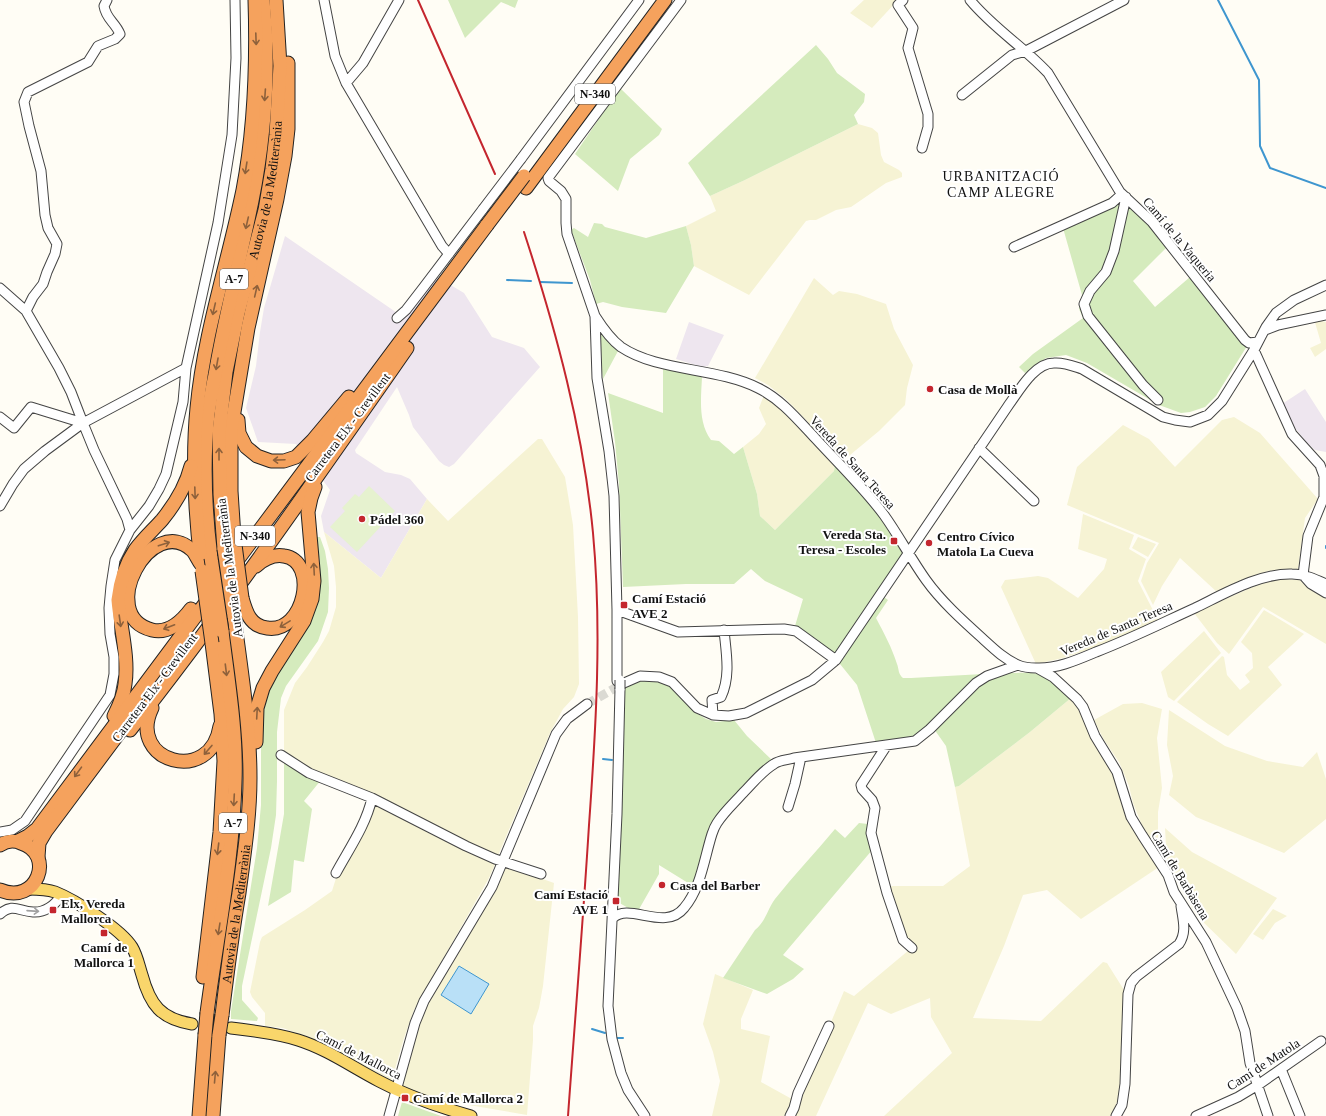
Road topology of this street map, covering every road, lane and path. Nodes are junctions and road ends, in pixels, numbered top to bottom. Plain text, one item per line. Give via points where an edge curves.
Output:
1 (107, 0) edge
2 (235, 0) edge
3 (255, 0) edge
4 (263, 0) edge
5 (276, 0) edge
6 (279, 0) edge
7 (324, 0) edge
8 (638, 0) edge
9 (655, 0) edge
10 (665, 0) edge
11 (681, 0) edge
12 (903, 0) edge
13 (970, 0) edge
14 (1124, 0) edge
15 (397, 4) edge
16 (1026, 51) junction
17 (346, 83) junction
18 (962, 95) dead end
19 (922, 148) dead end
20 (525, 182) junction
21 (1124, 196) junction
22 (485, 232) junction
23 (1014, 247) dead end
24 (449, 254) junction
25 (1326, 285) edge
26 (0, 288) edge
27 (26, 311) junction
28 (1326, 314) edge
29 (396, 318) dead end
30 (597, 319) junction
31 (1265, 330) junction
32 (1256, 346) junction
33 (406, 348) junction
34 (186, 368) junction
35 (356, 388) junction
36 (236, 400) junction
37 (1158, 400) dead end
38 (0, 417) edge
39 (83, 422) junction
40 (979, 448) junction
41 (194, 450) junction
42 (333, 454) junction
43 (1034, 501) dead end
44 (0, 506) edge
45 (130, 530) junction
46 (908, 553) junction
47 (205, 564) junction
48 (1303, 575) junction
49 (242, 582) junction
50 (1326, 584) edge
51 (1326, 592) edge
52 (618, 610) junction
53 (724, 630) junction
54 (836, 660) junction
55 (1018, 665) junction
56 (1037, 668) junction
57 (168, 681) junction
58 (620, 685) junction
59 (587, 704) tunnel mouth
60 (221, 714) junction
61 (713, 715) junction
62 (887, 745) junction
63 (95, 750) junction
64 (281, 755) dead end
65 (801, 757) junction
66 (250, 780) junction
67 (372, 798) junction
68 (788, 807) dead end
69 (63, 809) junction
70 (0, 832) edge
71 (18, 842) junction
72 (0, 845) edge
73 (38, 857) junction
74 (502, 860) junction
75 (39, 872) junction
76 (336, 873) dead end
77 (541, 874) dead end
78 (28, 889) junction
79 (2, 893) edge
80 (58, 894) junction
81 (1180, 901) junction
82 (612, 904) junction
83 (632, 913) junction
84 (0, 914) edge
85 (613, 918) junction
86 (912, 948) dead end
87 (204, 1013) junction
88 (829, 1026) dead end
89 (231, 1028) dead end
90 (198, 1031) junction
91 (1321, 1041) dead end
92 (1281, 1069) junction
93 (1258, 1085) junction
94 (397, 1090) junction
95 (199, 1116) edge
96 (213, 1116) edge
97 (388, 1116) edge
98 (471, 1116) edge
99 (640, 1116) edge
100 (645, 1116) edge
101 (790, 1116) edge
102 (1116, 1116) edge
103 (1196, 1116) edge
104 (1268, 1116) edge
105 (1300, 1116) edge

1 - 27 street via 104,6 105,14 120,34 98,46 88,62 28,92 24,102 41,171 48,228 57,244 43,284
2 - 34 street via 236,58 232,136 218,223
3 -> 41 highway via 253,120 243,189 206,344
4 -> 47 highway, Autovia de la Mediterrània / A-7 via 267,68 258,170 222,332 208,413 205,465 208,534
66 -> 5 highway, Autovia de la Mediterrània / A-7, bridge via 246,716 224,549 219,432 226,372 238,313 265,210 272,170 280,66
36 -> 6 highway via 248,328 278,199 285,156 288,55
7 - 17 street via 335,56
8 - 24 street, bridge
9 - 20 highway, Carretera Elx - Crevillent / N-340
10 - 20 highway, Carretera Elx - Crevillent / N-340
11 - 30 street via 548,178 566,199 567,234
12 - 19 street via 898,5 913,28 908,48 928,114 928,127
13 - 16 street, Camí de la Vaqueria via 981,13
14 - 16 street
15 - 17 street via 363,63
16 - 18 street via 1012,55
16 - 21 street, Camí de la Vaqueria via 1048,73
17 - 24 street
20 - 22 highway, Carretera Elx - Crevillent / N-340, bridge
21 - 23 street
21 - 32 street, Camí de la Vaqueria via 1152,222 1244,340
21 - 37 street via 1114,251 1106,272 1090,291 1084,304 1088,316
22 - 33 highway, Carretera Elx - Crevillent / N-340
22 - 35 highway via 398,333
22 - 63 highway, Carretera Elx - Crevillent / N-340
24 - 29 street via 406,310
25 - 31 street via 1294,300 1276,313
26 - 27 street
27 - 39 street via 59,368
28 - 31 street
30 - 46 street, Vereda de Santa Teresa via 620,346 640,357 728,376 758,387 773,396 871,498
30 - 52 street via 597,378 614,496
31 - 32 street
32 - 40 street via 1222,401 1208,414 1190,422 1163,417 1082,368 1053,362 1040,367 1028,379
32 - 48 street via 1292,434 1320,465 1324,476 1324,497 1308,536
33 - 42 highway
33 - 69 highway, Carretera Elx - Crevillent / N-340
34 - 39 street
34 - 45 street via 183,402 166,474 149,506
35 -> 36 highway via 313,440 296,457 284,460 257,456 246,447 239,433
35 -> 47 highway via 179,623 157,631 147,629 133,617 129,606 130,582 137,567 155,547 177,542 193,552
49 -> 36 highway, bridge via 264,560 280,555 288,557 300,567 303,576 300,606 294,617 276,628 257,626 246,613 234,537 231,491 231,430
38 - 39 street via 14,428 31,407
39 - 44 street via 24,469
39 - 45 street
40 - 43 street
40 - 46 street
41 -> 47 highway via 195,492
41 -> 63 highway via 184,486 174,503 135,550 122,576 118,600 126,683 113,719
42 - 49 highway
66 -> 42 highway via 256,755 257,708 263,688 304,621 312,599 314,581 308,512 318,479
45 - 70 street via 115,560 111,586 109,608 114,674 110,694 25,821 12,830
46 - 54 street
46 - 55 street, Vereda de Santa Teresa via 946,604 998,652
47 - 60 highway, bridge
47 -> 87 highway, Autovia de la Mediterrània / A-7, bridge via 222,631 233,722 235,781 228,874
48 - 50 street, Vereda de Santa Teresa
48 - 51 street via 1311,584
48 - 56 street, Vereda de Santa Teresa via 1266,577 1236,588 1084,657 1054,667
49 - 57 highway
52 - 53 street via 678,632
52 - 58 street
53 - 54 street via 796,631
53 - 61 street via 728,668 724,690 721,696 712,700
54 - 61 street via 812,680 746,713
55 - 56 street, Vereda de Santa Teresa
55 - 62 street via 987,676 976,683 915,741
56 - 81 street, Camí de Barbàsena via 1053,677 1083,707 1095,736 1117,772 1131,817 1168,875
60 -> 57 highway via 215,741 200,758 184,762 164,757 149,739 147,723
57 - 69 highway via 110,755
58 - 61 street via 640,676 659,677 672,682 697,708
58 - 82 street
59 - 74 street via 567,719 556,734
60 -> 87 highway via 224,762
62 - 65 street
62 - 86 street via 861,785 875,808 871,833 887,893 903,940
63 -> 71 highway, Carretera Elx - Crevillent / N-340 via 37,829
64 - 67 street via 309,773
65 - 68 street
65 - 83 street via 775,763 716,824 700,877 680,914 662,918
96 -> 66 highway, Autovia de la Mediterrània / A-7, bridge via 222,1015 247,831
67 - 74 street via 466,846
67 - 76 street via 359,830
69 - 73 highway, Carretera Elx - Crevillent / N-340 via 46,831 40,843
71 - 72 highway, N-340 via 10,841
71 - 73 highway via 26,844
73 - 75 highway, N-340
74 - 77 street
74 - 94 street via 492,887 424,1001 415,1023
75 - 78 highway via 34,885
75 - 80 main road
78 - 79 highway via 14,894
78 - 80 main road
84 -> 80 street via 6,909 15,908 41,911 56,904
80 - 90 main road via 112,926 123,936 135,953 146,991 154,1005 171,1018
81 - 93 street, Camí de Barbàsena via 1206,942 1237,1008
81 - 102 street via 1183,938 1131,983 1128,994 1125,1084 1122,1105
82 - 83 street
82 - 85 street
82 - 99 street via 606,996 608,1027 622,1083
83 - 85 street via 621,913
85 - 100 street via 608,984 610,1025 621,1073 628,1090
87 - 90 highway, Autovia de la Mediterrània / A-7, bridge
88 - 101 street
89 - 94 main road, Camí de Mallorca via 276,1034 308,1043
90 - 95 highway, Autovia de la Mediterrània / A-7
91 - 92 street, Camí de Matola
92 - 93 street, Camí de Matola
92 - 105 street
93 - 103 street, Camí de Matola via 1238,1098
93 - 104 street, Camí de Barbàsena
94 - 97 street
94 - 98 main road, Camí de Mallorca via 422,1101

